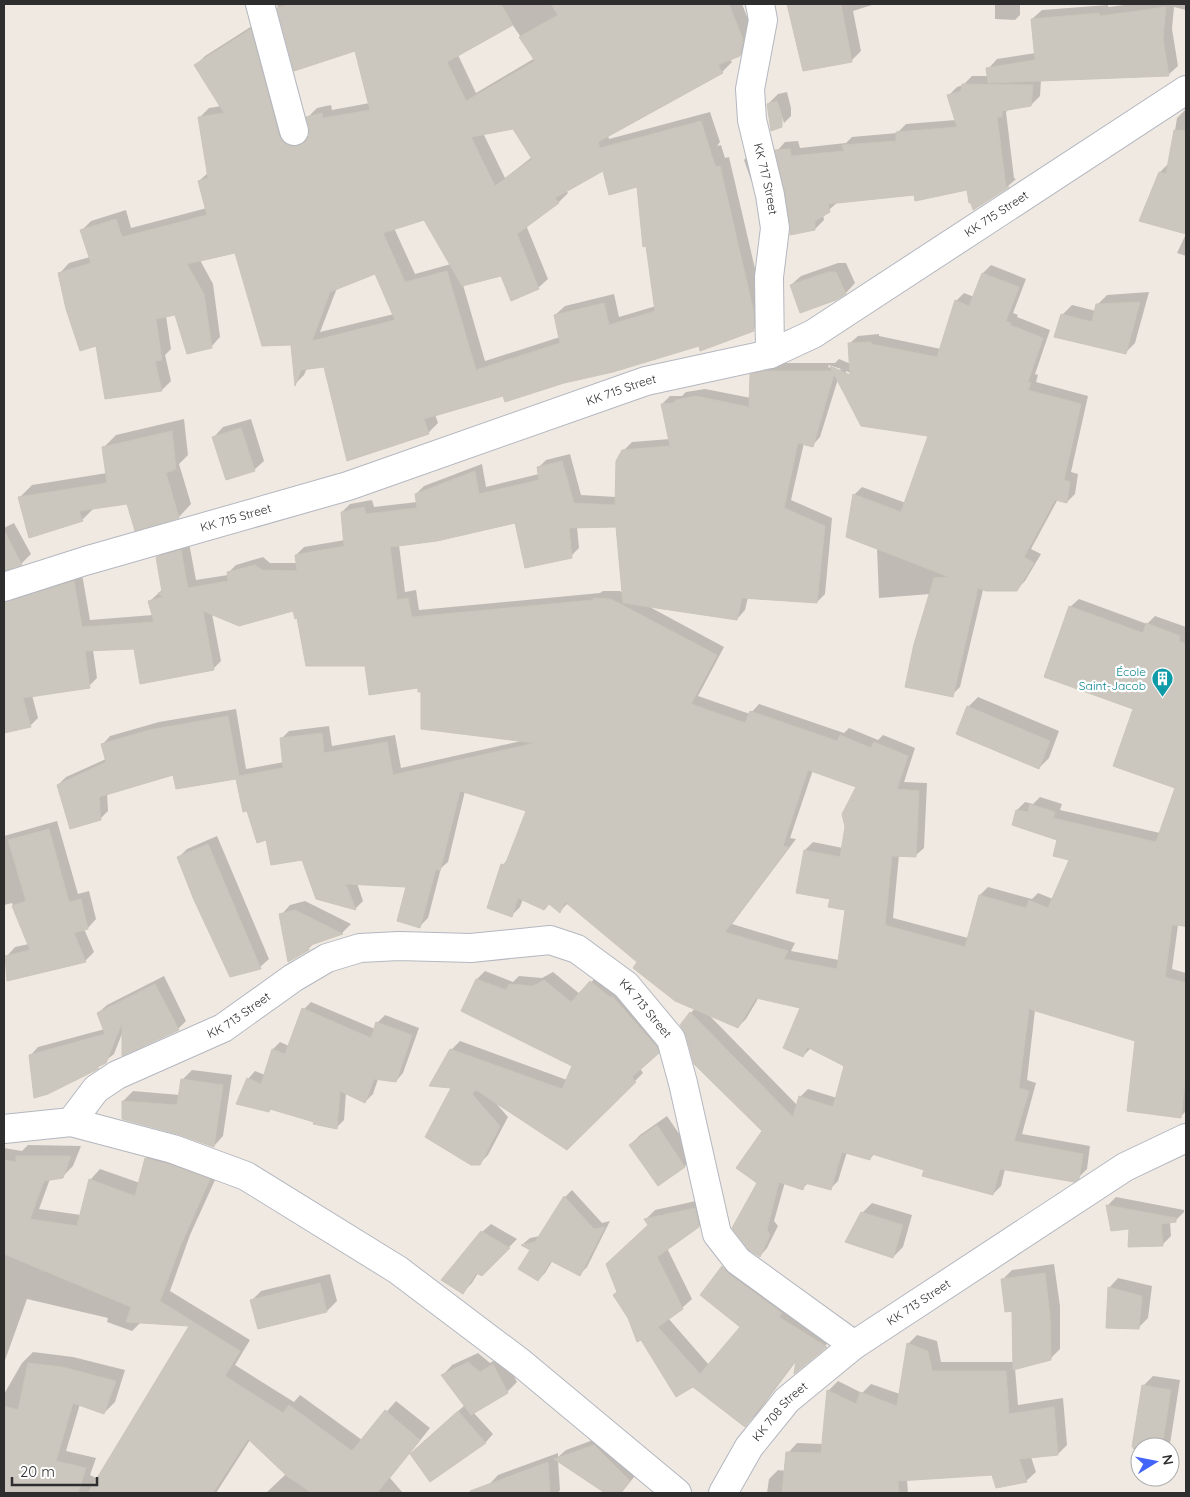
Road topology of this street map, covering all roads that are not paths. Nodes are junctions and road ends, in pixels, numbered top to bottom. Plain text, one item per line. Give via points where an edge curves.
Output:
1 (260, 4) edge
2 (760, 4) edge
3 (1186, 90) edge
4 (294, 131) dead end
5 (770, 354) junction
6 (4, 587) edge
7 (71, 1122) junction
8 (4, 1129) edge
9 (1186, 1138) edge
10 (854, 1345) junction
11 (677, 1493) edge
12 (723, 1493) edge

1 - 4 street
2 - 5 street, KK 717 Street via 763,20 750,89 752,120 775,228 769,277
3 - 5 street, KK 715 Street via 828,325
5 - 6 street, KK 715 Street via 646,381 348,486
7 - 8 street
7 - 10 street, KK 713 Street via 96,1089 117,1075 224,1028 293,978 327,958 360,948 472,948 550,940 578,949 626,985 671,1039 717,1234 738,1261
7 - 11 street via 173,1149 255,1181 398,1270 521,1363
9 - 10 street, KK 713 Street via 1124,1167
10 - 12 street, KK 708 Street via 787,1400 749,1448

